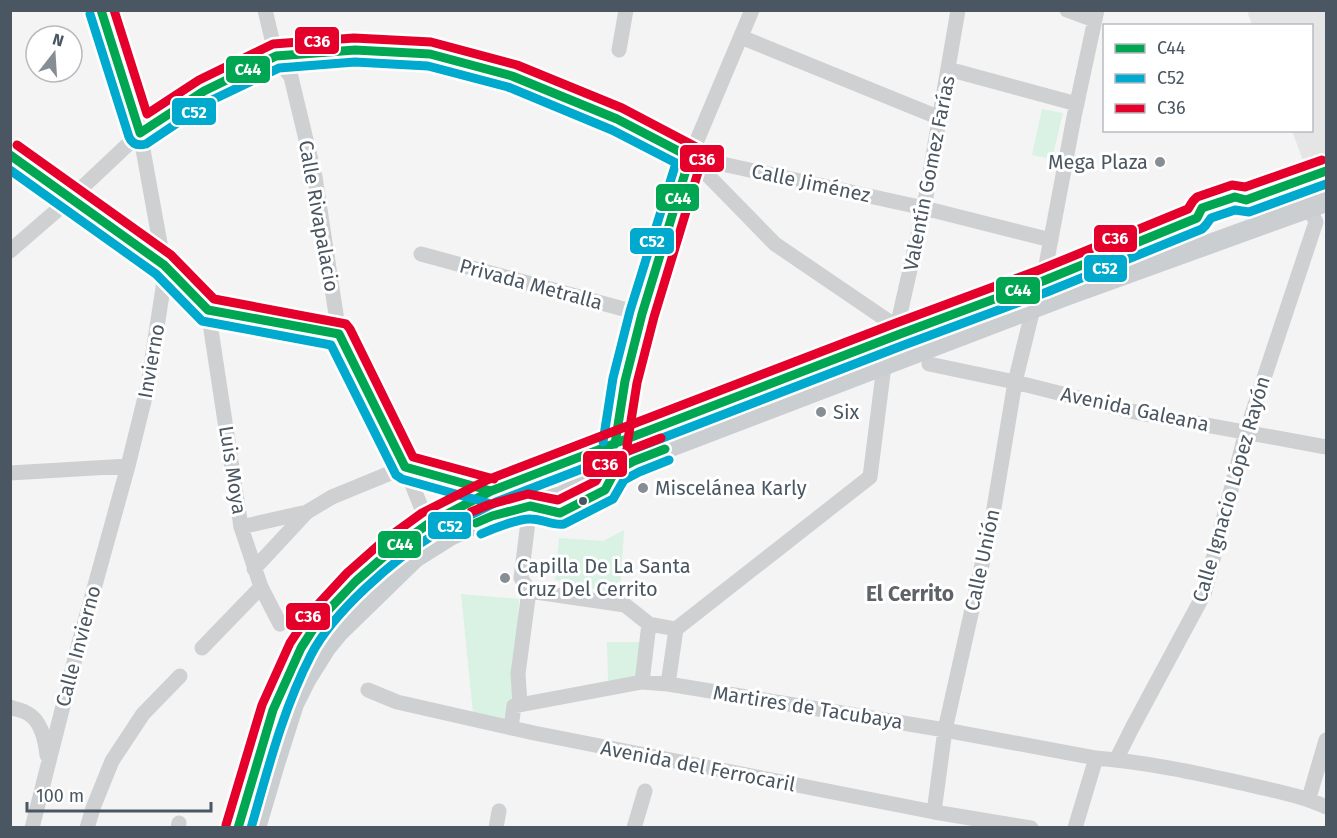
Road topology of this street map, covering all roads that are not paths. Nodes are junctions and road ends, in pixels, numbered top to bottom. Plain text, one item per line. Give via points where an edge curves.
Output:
1 (101, 10) edge
2 (265, 10) edge
3 (626, 10) edge
4 (752, 10) edge
5 (958, 10) edge
6 (1067, 10) edge
7 (1096, 15) edge
8 (741, 37) junction
9 (620, 50) dead end
10 (276, 56) junction
11 (948, 69) junction
12 (1077, 104) junction
13 (940, 118) junction
14 (140, 133) junction
15 (10, 155) edge
16 (690, 157) junction
17 (1326, 171) edge
18 (70, 199) junction
19 (1318, 205) edge
20 (924, 208) junction
21 (1051, 240) junction
22 (10, 250) edge
23 (421, 254) dead end
24 (164, 265) junction
25 (1043, 281) junction
26 (163, 288) junction
27 (191, 294) junction
28 (1033, 309) junction
29 (208, 310) junction
30 (642, 314) junction
31 (899, 331) junction
32 (339, 334) junction
33 (929, 364) dead end
34 (884, 366) junction
35 (1015, 382) junction
36 (1246, 432) junction
37 (615, 444) junction
38 (1326, 447) edge
39 (128, 466) junction
40 (405, 466) junction
41 (554, 466) junction
42 (10, 473) edge
43 (491, 491) junction
44 (561, 496) junction
45 (530, 506) junction
46 (307, 512) junction
47 (428, 524) junction
48 (242, 527) junction
49 (254, 569) junction
50 (261, 587) junction
51 (529, 591) junction
52 (280, 624) dead end
53 (649, 624) junction
54 (676, 629) junction
55 (202, 648) dead end
56 (180, 676) dead end
57 (642, 682) junction
58 (668, 684) junction
59 (368, 690) dead end
60 (520, 704) junction
61 (10, 707) edge
62 (281, 713) junction
63 (511, 728) junction
64 (945, 730) junction
65 (1326, 740) edge
66 (1096, 758) junction
67 (1116, 760) junction
68 (48, 761) junction
69 (645, 791) dead end
70 (1309, 798) junction
71 (1326, 807) edge
72 (499, 811) dead end
73 (934, 812) junction
74 (32, 828) edge
75 (87, 828) edge
76 (238, 828) edge
77 (256, 828) edge
78 (496, 828) edge
79 (634, 828) edge
80 (1031, 828) edge
81 (1075, 828) edge

1 - 14 street, Invierno
2 - 10 street, Calle Rivapalacio
3 - 9 street
4 - 8 street
5 - 11 street, Valentín Gomez Farías
6 - 7 street
7 - 12 street
8 - 13 street
8 - 16 street
10 - 14 street, Calle Jiménez via 204,91
10 - 16 street, Calle Jiménez via 355,50 430,54 540,87 617,119
10 - 32 street, Calle Rivapalacio via 291,77 315,177
11 - 12 street
11 - 13 street, Valentín Gomez Farías
12 - 21 street
13 - 20 street, Valentín Gomez Farías
14 - 18 street, Calle Jiménez
14 - 24 street, Invierno
15 - 18 street
16 - 20 street, Calle Jiménez
16 - 30 street
16 - 31 street via 775,244
17 - 25 main road
18 - 22 street, Calle Jiménez
18 - 24 street
19 - 28 main road
19 - 36 street, Calle Ignacio López Rayón via 1316,222
20 - 21 street, Calle Jiménez
20 - 31 street, Valentín Gomez Farías
21 - 25 street
23 - 30 street, Privada Metralla
24 - 26 street, Invierno
24 - 27 street
25 - 31 main road
26 - 27 street via 179,285
26 - 39 street, Invierno via 148,385
27 - 29 street
28 - 34 main road
28 - 35 street, Calle Unión
29 - 32 street
29 - 48 street, Luis Moya
30 - 37 street via 625,381
31 - 37 main road
32 - 40 street, Calle Rivapalacio
33 - 35 street, Avenida Galeana
34 - 44 main road via 634,461
34 - 54 street via 870,477
35 - 36 street, Avenida Galeana via 1130,411
35 - 64 street, Calle Unión via 992,520
36 - 38 street, Avenida Galeana
36 - 67 street, Calle Ignacio López Rayón via 1204,594
37 - 41 main road
39 - 42 street
39 - 68 street, Calle Invierno
40 - 43 street
40 - 46 street
40 - 47 street, Calle Rivapalacio
41 - 43 main road
41 - 44 main road via 552,487
43 - 47 main road
44 - 45 main road
45 - 51 street via 521,578
45 - 62 main road via 492,516 415,558 339,632
46 - 48 street
46 - 49 street
47 - 62 main road via 356,581 319,620 290,671
48 - 49 street, Luis Moya
49 - 50 street, Luis Moya
50 - 52 street, Luis Moya
50 - 55 street
51 - 53 street via 625,605
51 - 60 street via 518,674
53 - 54 street
53 - 57 street
54 - 58 street
56 - 75 street via 142,714 112,761
57 - 58 street, Martires de Tacubaya
57 - 60 street, Martires de Tacubaya
58 - 64 street, Martires de Tacubaya
59 - 63 street, Avenida del Ferrocaril via 397,702
60 - 63 street via 514,706
61 - 68 street via 28,713 39,726
62 - 76 main road
62 - 77 main road
63 - 73 street, Avenida del Ferrocaril
64 - 66 street, Martires de Tacubaya
64 - 73 street, Calle Unión
65 - 70 street
66 - 67 street, Martires de Tacubaya
66 - 81 street
67 - 70 street, Martires de Tacubaya
68 - 74 street, Calle Invierno
69 - 79 street
70 - 71 street, Martires de Tacubaya
72 - 78 street
73 - 80 street, Avenida del Ferrocaril

